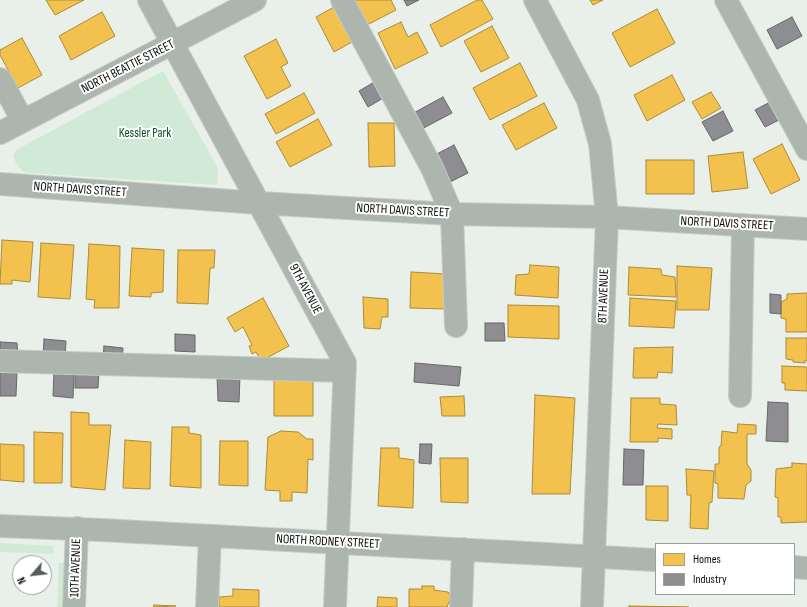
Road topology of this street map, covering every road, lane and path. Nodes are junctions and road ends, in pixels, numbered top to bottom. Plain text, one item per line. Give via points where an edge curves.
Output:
1 (149, 0) edge
2 (255, 0) edge
3 (342, 0) edge
4 (535, 0) edge
5 (726, 0) edge
6 (173, 43) junction
7 (0, 79) edge
8 (22, 121) junction
9 (0, 133) edge
10 (807, 149) edge
11 (0, 184) edge
12 (260, 203) junction
13 (452, 214) junction
14 (607, 217) junction
15 (743, 225) junction
16 (807, 229) edge
17 (456, 326) dead end
18 (0, 361) edge
19 (344, 371) junction
20 (740, 396) dead end
21 (0, 526) edge
22 (77, 528) junction
23 (210, 536) junction
24 (336, 543) junction
25 (463, 550) junction
26 (595, 557) junction
27 (655, 560) edge
28 (795, 567) edge
29 (807, 568) edge
30 (74, 607) edge
31 (207, 607) edge
32 (334, 607) edge
33 (461, 607) edge
34 (592, 607) edge

1 - 6 street, 9TH AVENUE
2 - 6 street, NORTH BEATTIE STREET
3 - 13 street via 432,168
4 - 14 street, 8TH AVENUE via 588,100 600,144
5 - 10 street
6 - 8 street, NORTH BEATTIE STREET
6 - 12 street, 9TH AVENUE
7 - 8 street
8 - 9 street, NORTH BEATTIE STREET
11 - 12 street, NORTH DAVIS STREET
12 - 13 street, NORTH DAVIS STREET
12 - 19 street, 9TH AVENUE via 345,363
13 - 14 street, NORTH DAVIS STREET
13 - 17 street
14 - 15 street, NORTH DAVIS STREET
14 - 26 street, 8TH AVENUE
15 - 16 street, NORTH DAVIS STREET
15 - 20 street
18 - 19 street
19 - 24 street, 9TH AVENUE
21 - 22 street, NORTH RODNEY STREET
22 - 23 street, NORTH RODNEY STREET
22 - 30 street, 10TH AVENUE
23 - 24 street, NORTH RODNEY STREET
23 - 31 street
24 - 25 street, NORTH RODNEY STREET
24 - 32 street, 9TH AVENUE
25 - 26 street, NORTH RODNEY STREET
25 - 33 street
26 - 27 street, NORTH RODNEY STREET
26 - 34 street, 8TH AVENUE
28 - 29 street

